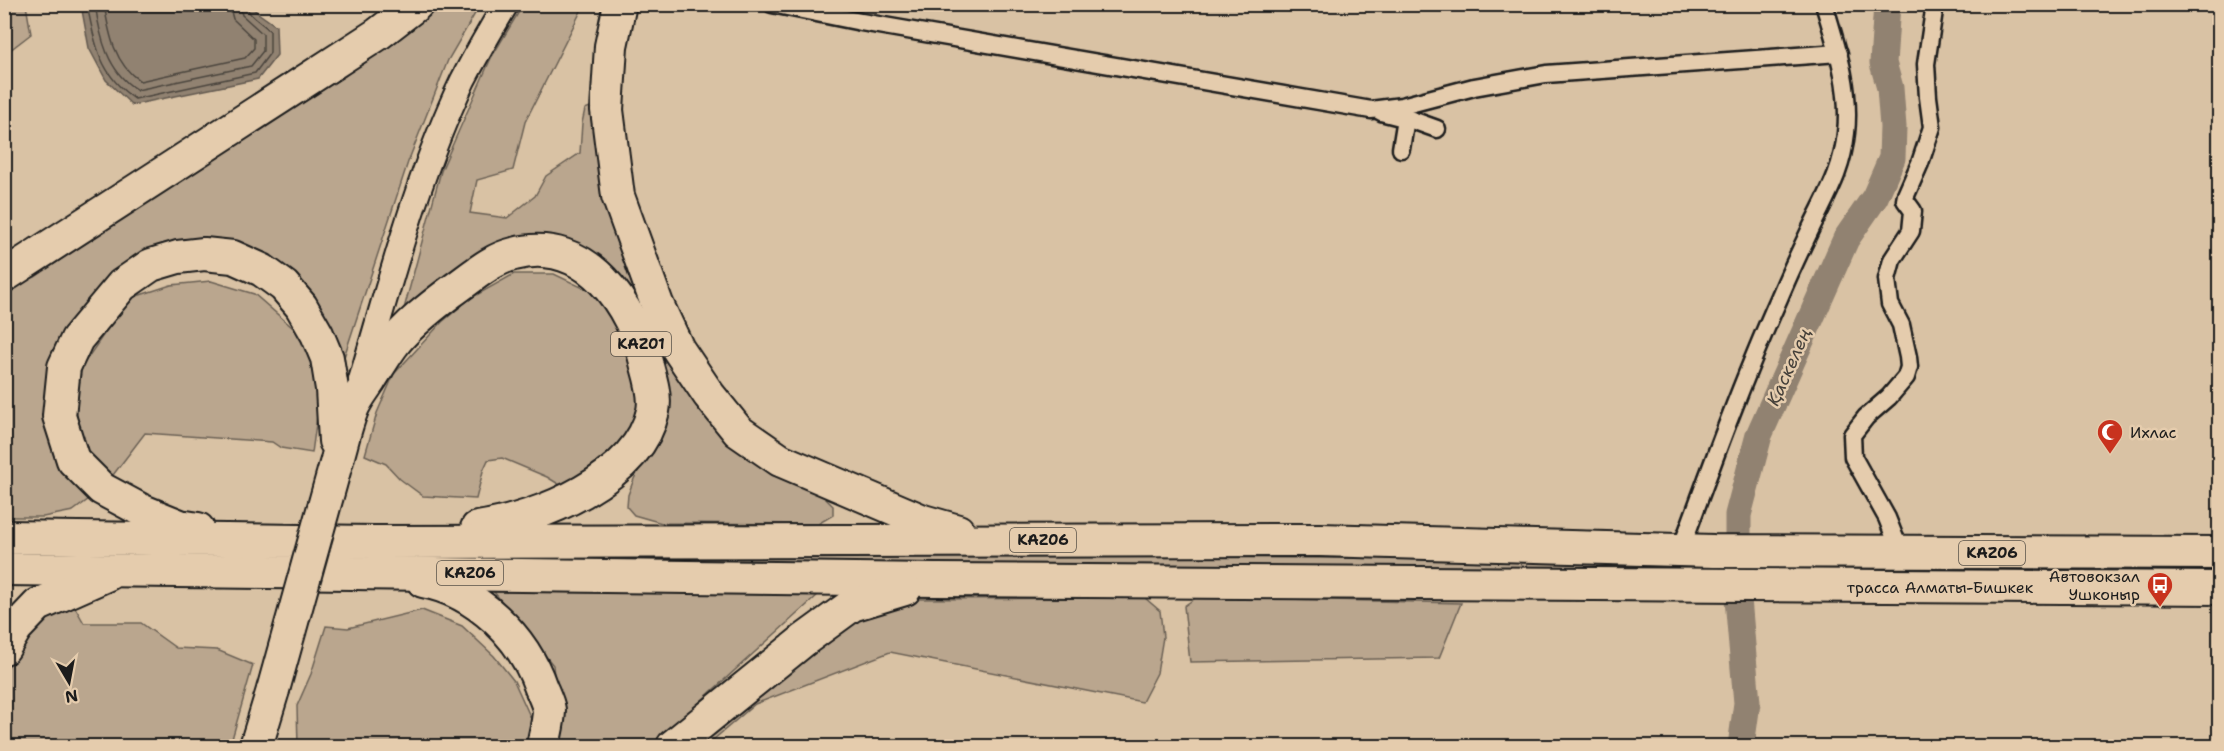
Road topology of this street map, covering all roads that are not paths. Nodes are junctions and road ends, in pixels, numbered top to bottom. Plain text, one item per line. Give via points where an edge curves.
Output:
1 (417, 4) edge
2 (506, 4) edge
3 (620, 4) edge
4 (772, 4) edge
5 (1824, 4) edge
6 (1935, 4) edge
7 (1839, 53) junction
8 (1371, 110) junction
9 (1406, 118) junction
10 (1437, 129) dead end
11 (1401, 149) dead end
12 (4, 276) edge
13 (354, 406) junction
14 (337, 459) junction
15 (4, 537) edge
16 (246, 540) junction
17 (1036, 540) junction
18 (1681, 549) junction
19 (1900, 551) junction
20 (2004, 553) junction
21 (2220, 553) edge
22 (371, 557) junction
23 (4, 569) edge
24 (119, 569) junction
25 (935, 580) junction
26 (2005, 586) junction
27 (2220, 588) edge
28 (4, 648) edge
29 (273, 690) junction
30 (256, 747) edge
31 (276, 747) edge
32 (543, 747) edge
33 (673, 747) edge

1 - 12 highway via 378,34
2 - 13 main road via 464,80 431,157
3 - 17 highway via 611,46 607,110 618,196 657,304 678,349 709,395 738,431 780,460 932,524 960,532
4 - 8 street
5 - 7 street
6 - 19 street via 1926,64 1932,127 1906,195 1913,211 1911,231 1892,260 1887,279 1890,304 1901,325 1909,367 1906,377 1852,435 1853,457 1887,518
7 - 8 street via 1546,74
7 - 18 street via 1847,96 1846,134 1838,174 1744,378
8 - 9 street
9 - 10 street
9 - 11 street
13 - 14 highway, KАZ01
13 - 22 highway, KАZ01 via 393,344 431,307 489,265 514,254 545,251 568,256 593,270 615,294 635,327 652,384 654,409 646,433 635,451 610,474 561,504 505,524
14 - 16 highway via 327,358 301,306 284,286 262,270 233,257 204,254 151,265 122,285 77,339 64,367 59,416 73,460 102,489 143,511 180,526
14 - 29 highway, KАZ01, bridge
15 - 16 highway, KАZ06
16 - 22 highway, KАZ06
17 - 18 highway, KАZ06 via 1320,540
17 - 22 highway, KАZ06
18 - 19 highway, трасса Алматы-Бишкек / KАZ06
19 - 20 highway, трасса Алматы-Бишкек / KАZ06
20 - 21 highway, трасса Алматы-Бишкек / KАZ06
20 - 26 highway
22 - 24 highway, KАZ06
22 - 25 highway, KАZ06
22 - 32 highway via 471,600 509,630 537,676 549,709
23 - 24 highway, KАZ06
24 - 28 highway via 38,605
25 - 26 highway, трасса Алматы-Бишкек / KАZ06
25 - 33 highway via 852,605
26 - 27 highway, трасса Алматы-Бишкек / KАZ06
29 - 30 highway, KАZ01
29 - 31 highway

